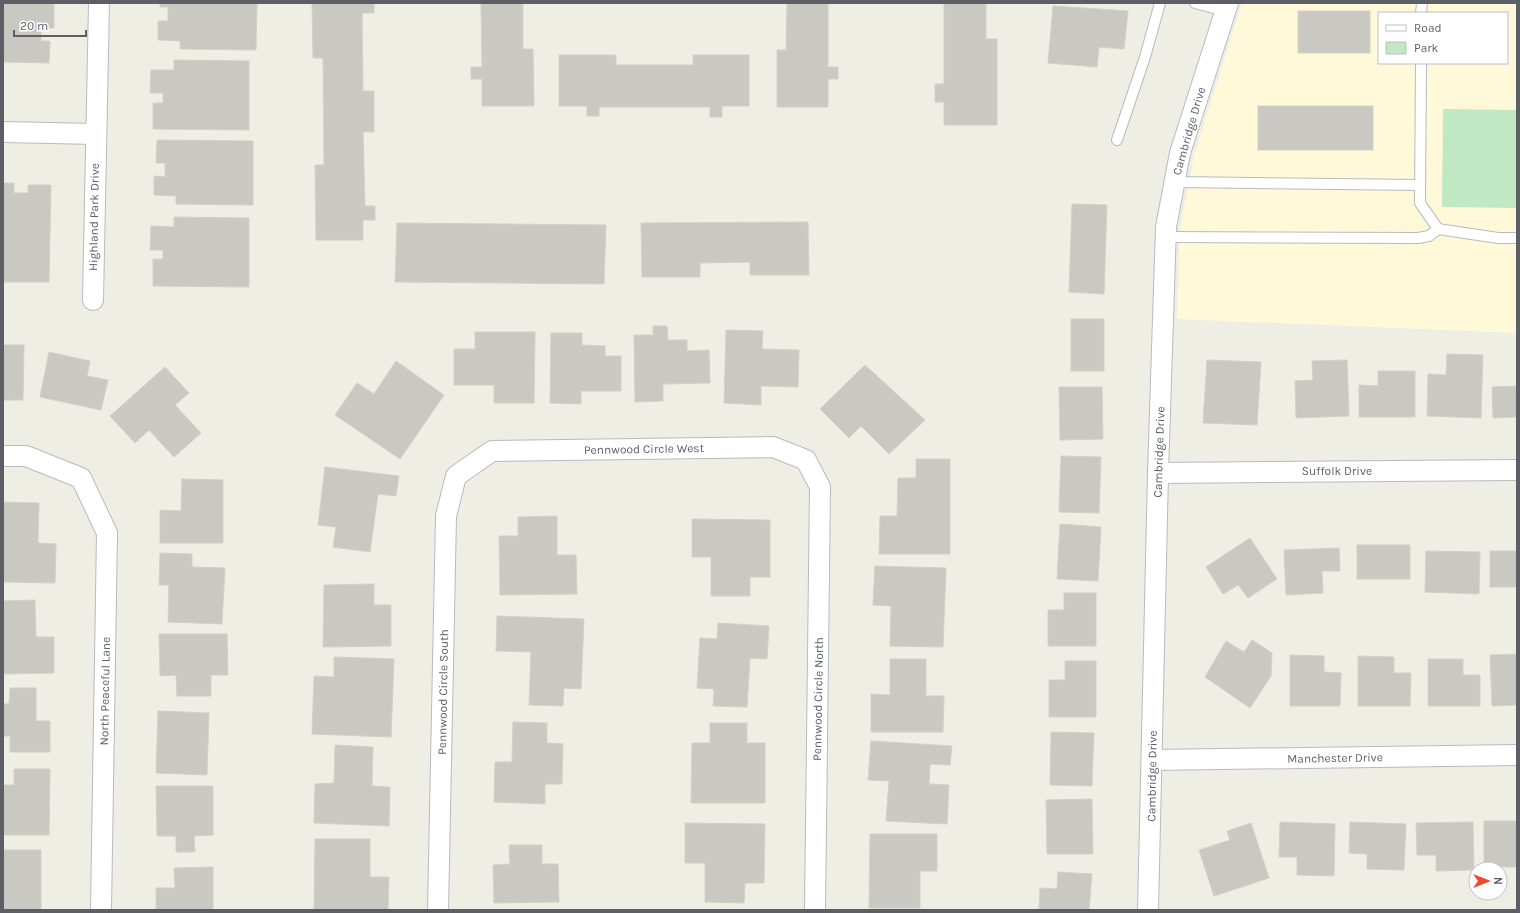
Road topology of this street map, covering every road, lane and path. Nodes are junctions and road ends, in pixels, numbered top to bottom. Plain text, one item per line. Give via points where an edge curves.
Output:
1 (99, 3) edge
2 (1160, 3) edge
3 (1195, 3) edge
4 (1226, 7) edge
5 (1421, 64) edge
6 (3, 132) edge
7 (96, 134) junction
8 (1117, 140) dead end
9 (1175, 182) junction
10 (1420, 185) junction
11 (1438, 229) junction
12 (1165, 237) junction
13 (1517, 238) edge
14 (93, 300) dead end
15 (3, 456) edge
16 (1517, 470) edge
17 (1158, 473) junction
18 (456, 476) joint
19 (820, 487) joint
20 (1517, 755) edge
21 (1152, 760) junction
22 (101, 910) edge
23 (438, 910) edge
24 (815, 910) edge
25 (1148, 910) edge

1 - 7 street, Highland Park Drive
2 - 8 lane
3 - 4 lane
4 - 9 street, Cambridge Drive via 1180,153
5 - 10 lane
6 - 7 street
7 - 14 street, Highland Park Drive
9 - 10 lane
9 - 12 street, Cambridge Drive
10 - 11 lane via 1420,203
11 - 12 lane via 1429,236 1418,238
11 - 13 lane via 1498,238
12 - 17 street, Cambridge Drive
15 - 22 street, North Peaceful Lane via 26,456 81,478 108,533
16 - 17 street, Suffolk Drive
17 - 21 street, Cambridge Drive
18 - 19 street, Pennwood Circle West via 492,451 773,447 806,460
18 - 23 street, Pennwood Circle South via 446,516
19 - 24 street, Pennwood Circle North
20 - 21 street, Manchester Drive
21 - 25 street, Cambridge Drive

